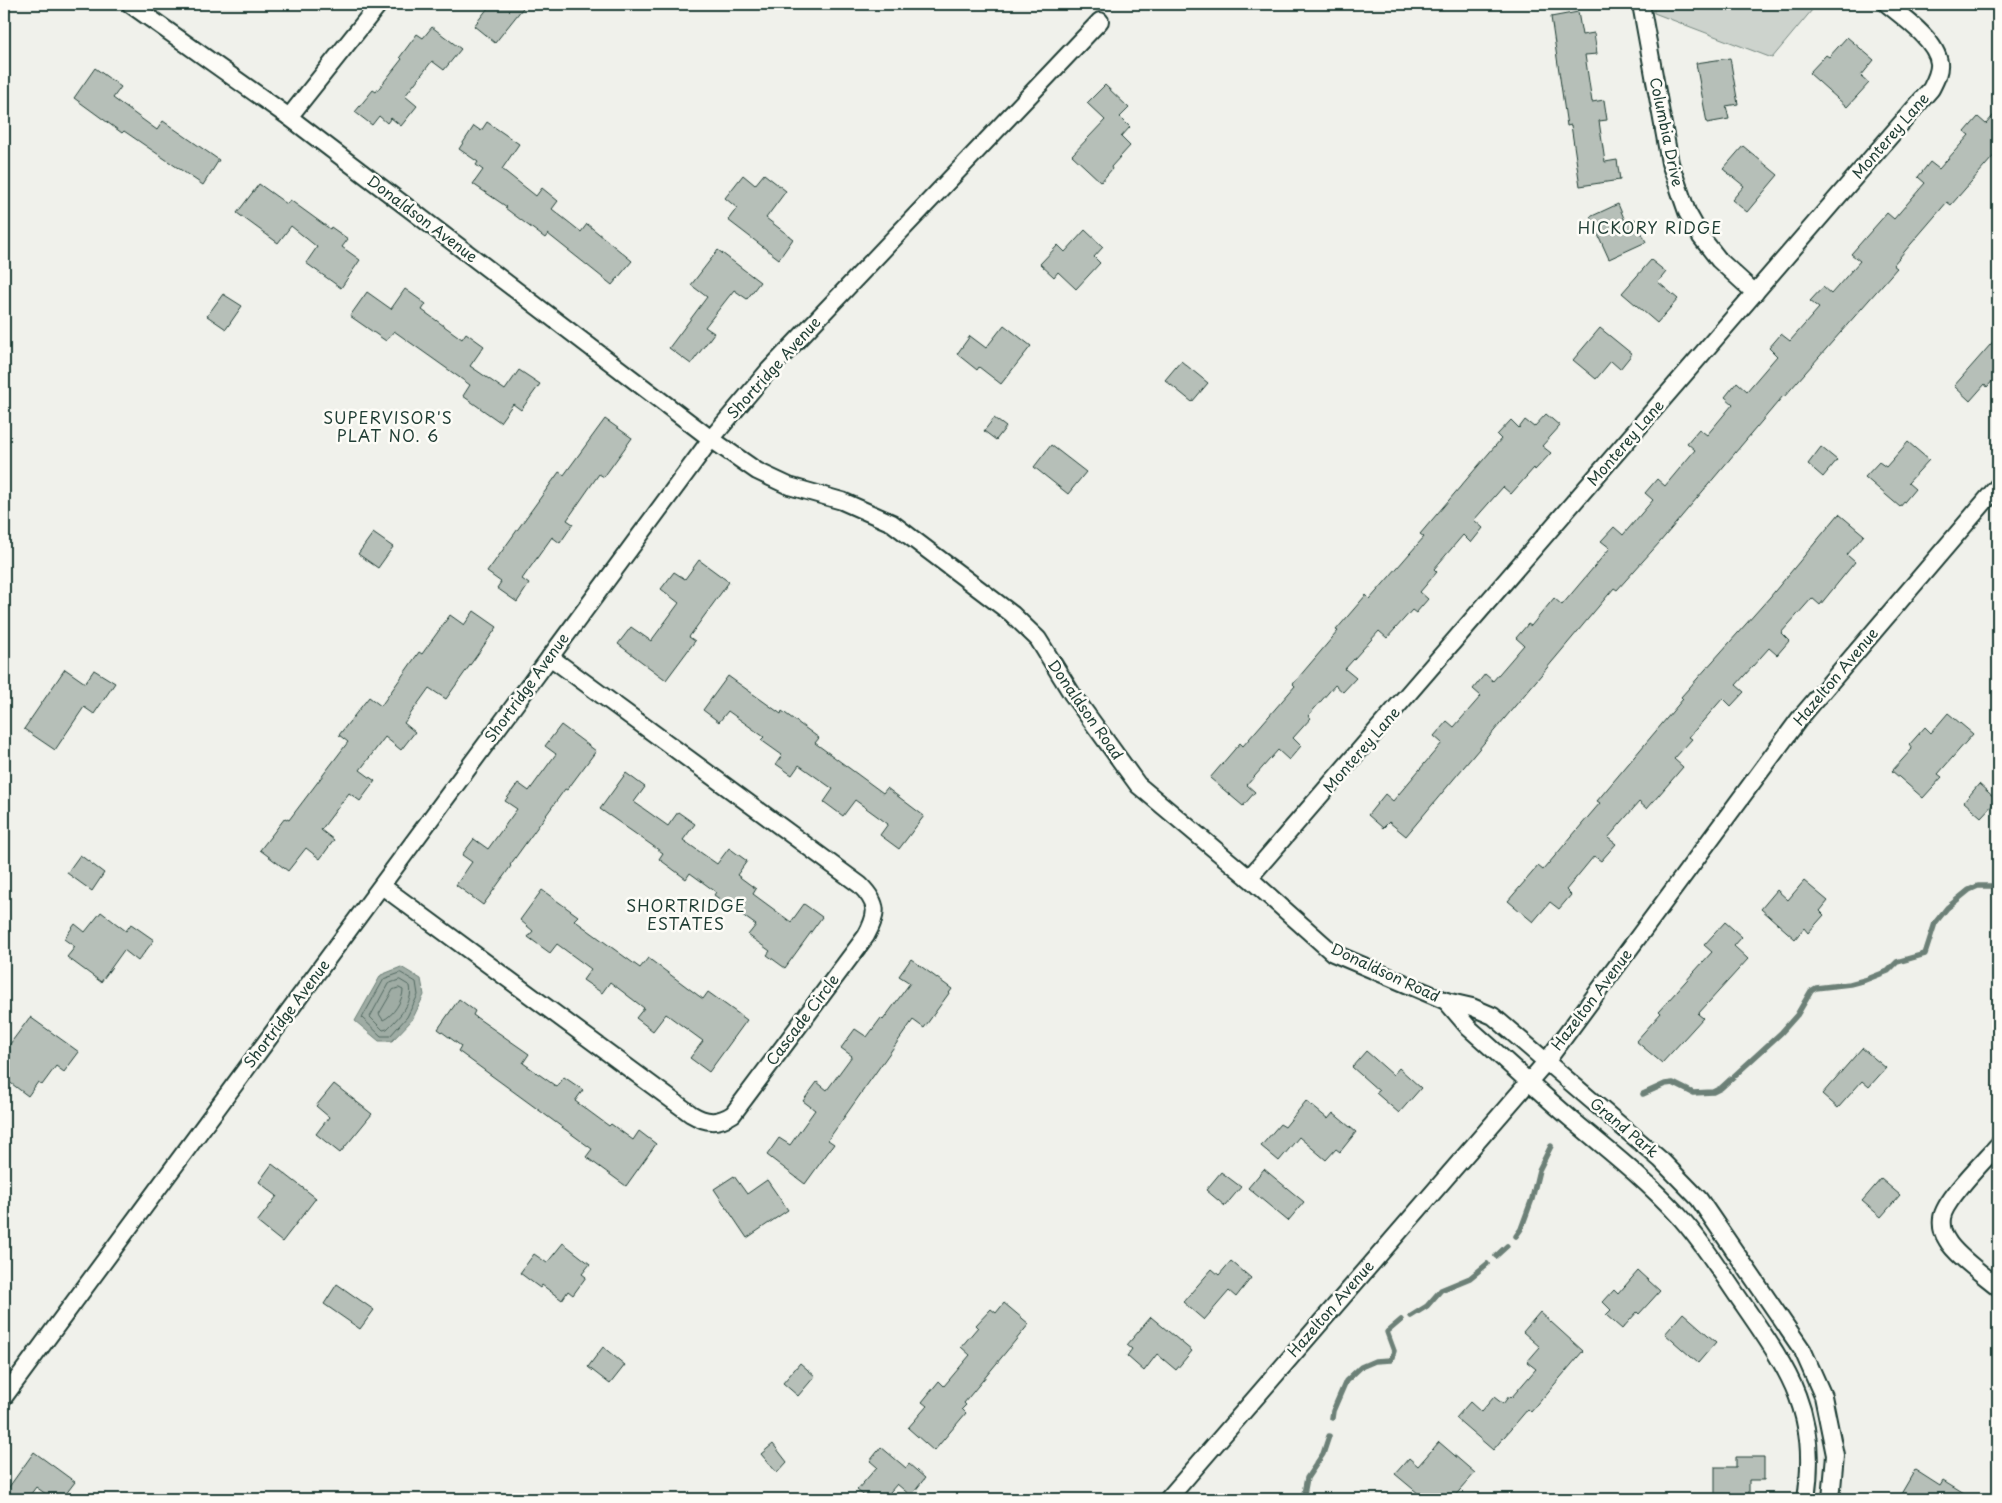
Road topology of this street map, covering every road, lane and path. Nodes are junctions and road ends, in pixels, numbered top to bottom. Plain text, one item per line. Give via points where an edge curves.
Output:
1 (130, 4) edge
2 (379, 4) edge
3 (1641, 4) edge
4 (1887, 4) edge
5 (1100, 21) dead end
6 (290, 117) junction
7 (1755, 293) junction
8 (711, 440) junction
9 (1998, 486) edge
10 (550, 657) junction
11 (1249, 878) junction
12 (382, 886) junction
13 (1446, 1001) junction
14 (1546, 1062) junction
15 (1528, 1082) junction
16 (1998, 1145) edge
17 (1699, 1199) junction
18 (1680, 1217) junction
19 (1998, 1288) edge
20 (1803, 1351) junction
21 (1780, 1358) junction
22 (4, 1397) edge
23 (1168, 1499) edge
24 (1806, 1499) edge
25 (1831, 1499) edge

1 - 6 street, Donaldson Avenue
2 - 6 street
3 - 7 street, Columbia Drive via 1670,163 1684,205 1701,237 1719,260
4 - 7 street, Monterey Lane via 1935,49 1940,63 1938,76 1932,89
5 - 8 street, Shortridge Avenue via 769,370
6 - 8 street, Donaldson Avenue
7 - 11 street, Monterey Lane
8 - 10 street, Shortridge Avenue
8 - 11 street, Donaldson Road via 757,471 789,486 842,501 892,523 1012,614 1038,639 1072,694 1138,785
9 - 14 street, Hazelton Avenue via 1800,718
10 - 12 street, Shortridge Avenue
10 - 12 street, Cascade Circle via 860,885 871,896 876,911 874,922 861,943 733,1114 725,1120 710,1122 691,1114
11 - 13 street, Donaldson Road via 1333,953
12 - 22 street, Shortridge Avenue
13 - 14 street, Donaldson Road via 1492,1016
13 - 15 street, Donaldson Road via 1469,1028
14 - 15 street, Hazelton Avenue
14 - 17 street, Grand Park via 1661,1160
15 - 18 street, Grand Park via 1635,1173
15 - 23 street, Hazelton Avenue
16 - 19 street via 1954,1196 1945,1209 1942,1223 1947,1242
17 - 18 street
17 - 20 street, Grand Park
18 - 21 street, Grand Park
20 - 21 street
20 - 25 street, Grand Park via 1823,1396 1835,1455
21 - 24 street, Grand Park via 1791,1379 1806,1426 1810,1449

